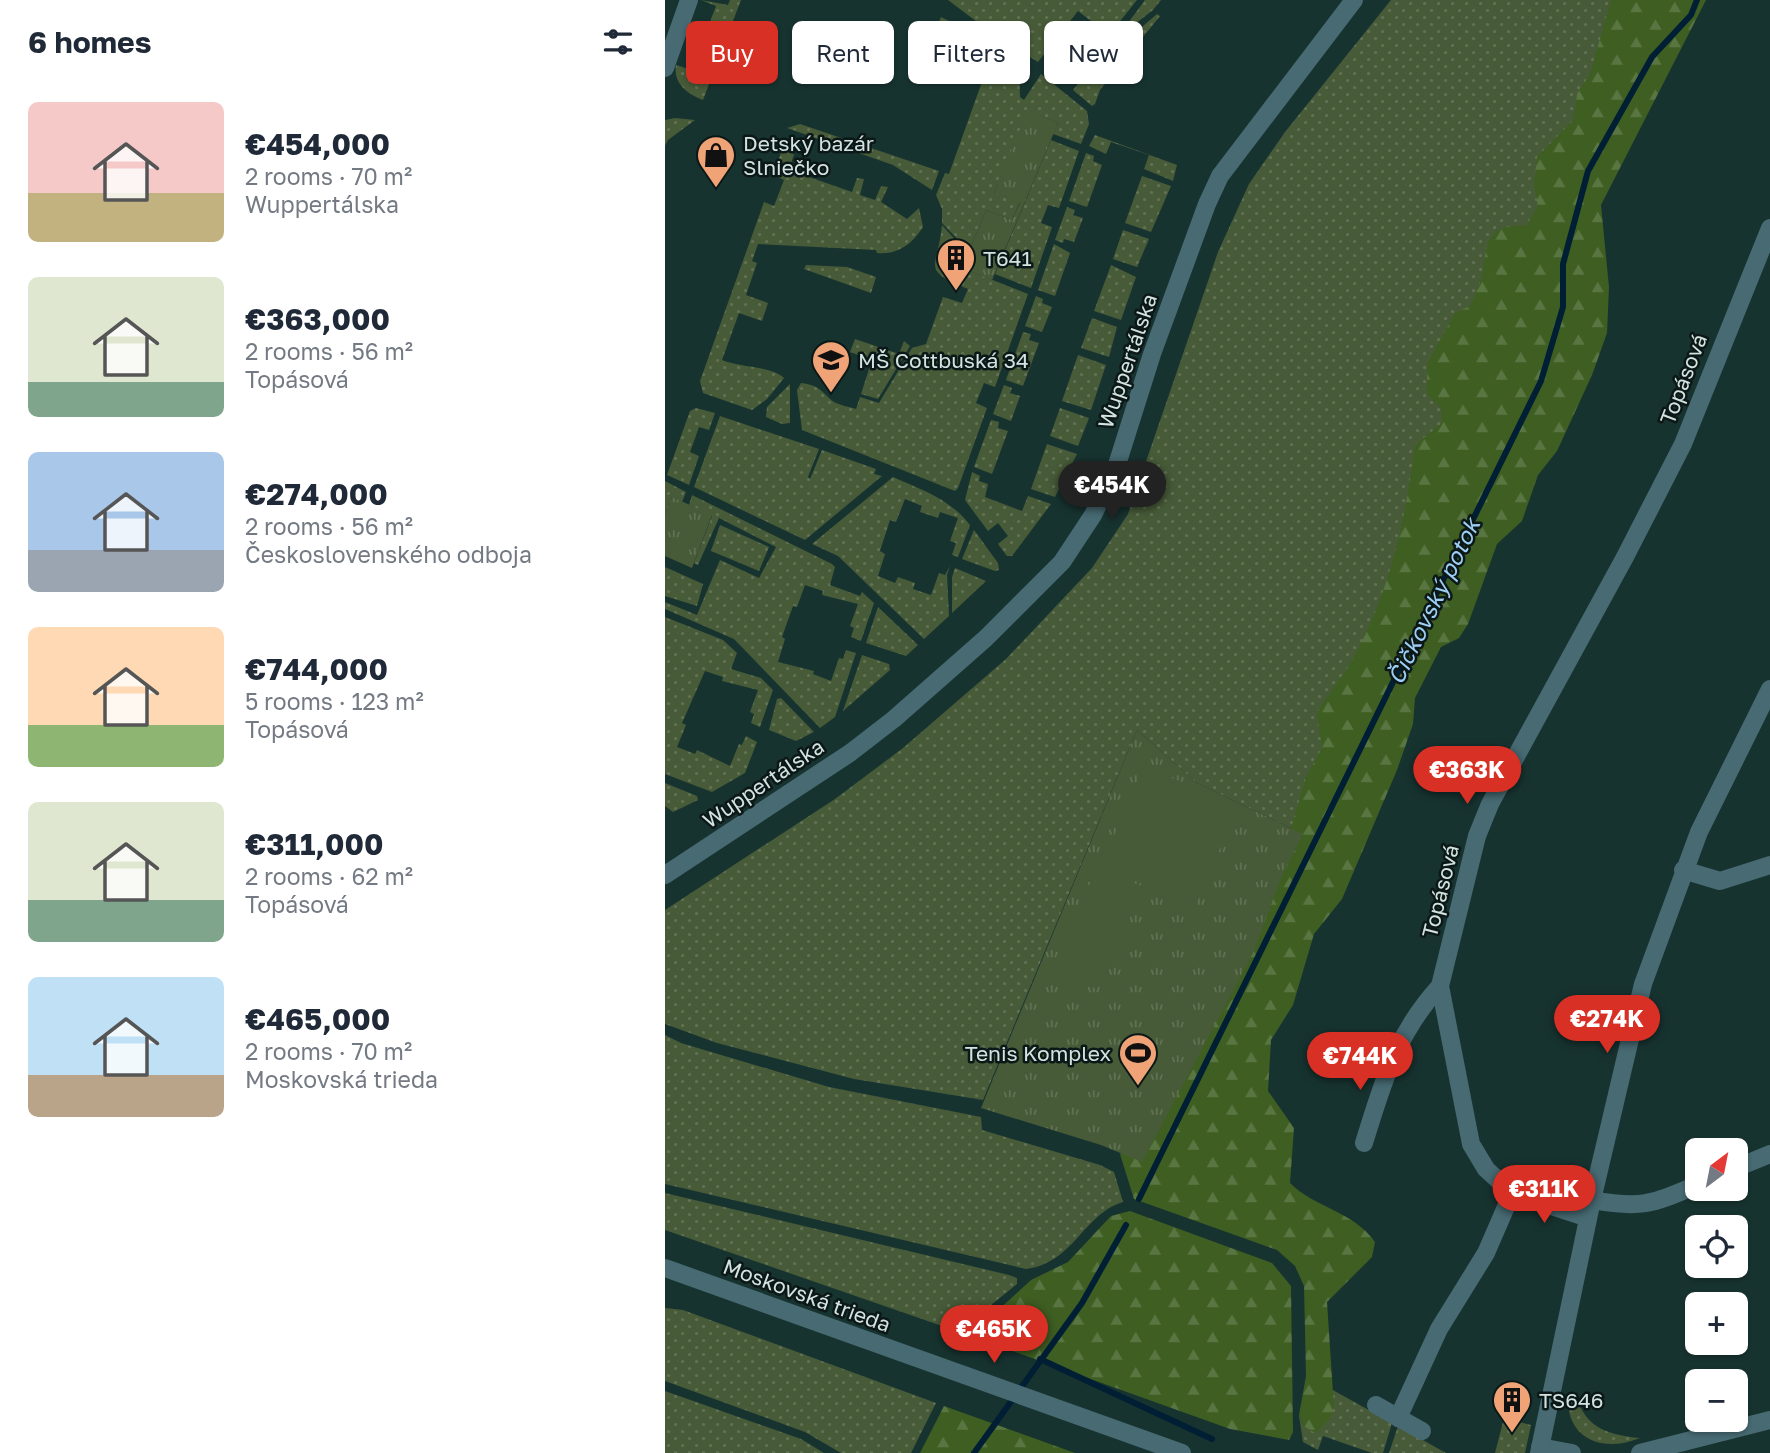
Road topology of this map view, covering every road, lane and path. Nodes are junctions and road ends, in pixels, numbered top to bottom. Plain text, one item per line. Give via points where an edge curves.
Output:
1 (689, 0) edge
2 (1354, 0) edge
3 (665, 68) edge
4 (1770, 228) edge
5 (1770, 689) edge
6 (1770, 865) edge
7 (1683, 870) junction
8 (665, 875) edge
9 (1440, 986) junction
10 (1364, 1143) dead end
11 (1770, 1154) edge
12 (1748, 1163) edge
13 (1685, 1190) edge
14 (1512, 1193) junction
15 (1592, 1200) junction
16 (1588, 1218) junction
17 (665, 1268) edge
18 (1376, 1405) dead end
19 (1398, 1418) junction
20 (1770, 1420) edge
21 (1422, 1431) dead end
22 (1540, 1450) edge
23 (1177, 1451) edge
24 (1572, 1453) edge
25 (1640, 1453) edge

1 - 3 street
2 - 8 street, Wuppertálska via 1220,176 1161,328 1115,471 1062,562 986,638 894,719
4 - 9 street, Topásová via 1683,444 1482,820
5 - 7 street
6 - 7 street via 1720,881
7 - 15 street via 1643,984
9 - 10 street via 1397,1046
9 - 14 street, Topásová via 1471,1144 1486,1169
11 - 12 street
13 - 15 street via 1640,1206
14 - 16 street
14 - 19 street via 1486,1253 1439,1329
15 - 16 street
16 - 22 street
17 - 23 street, Moskovská trieda
18 - 19 street
19 - 21 street
20 - 25 street
22 - 24 street

